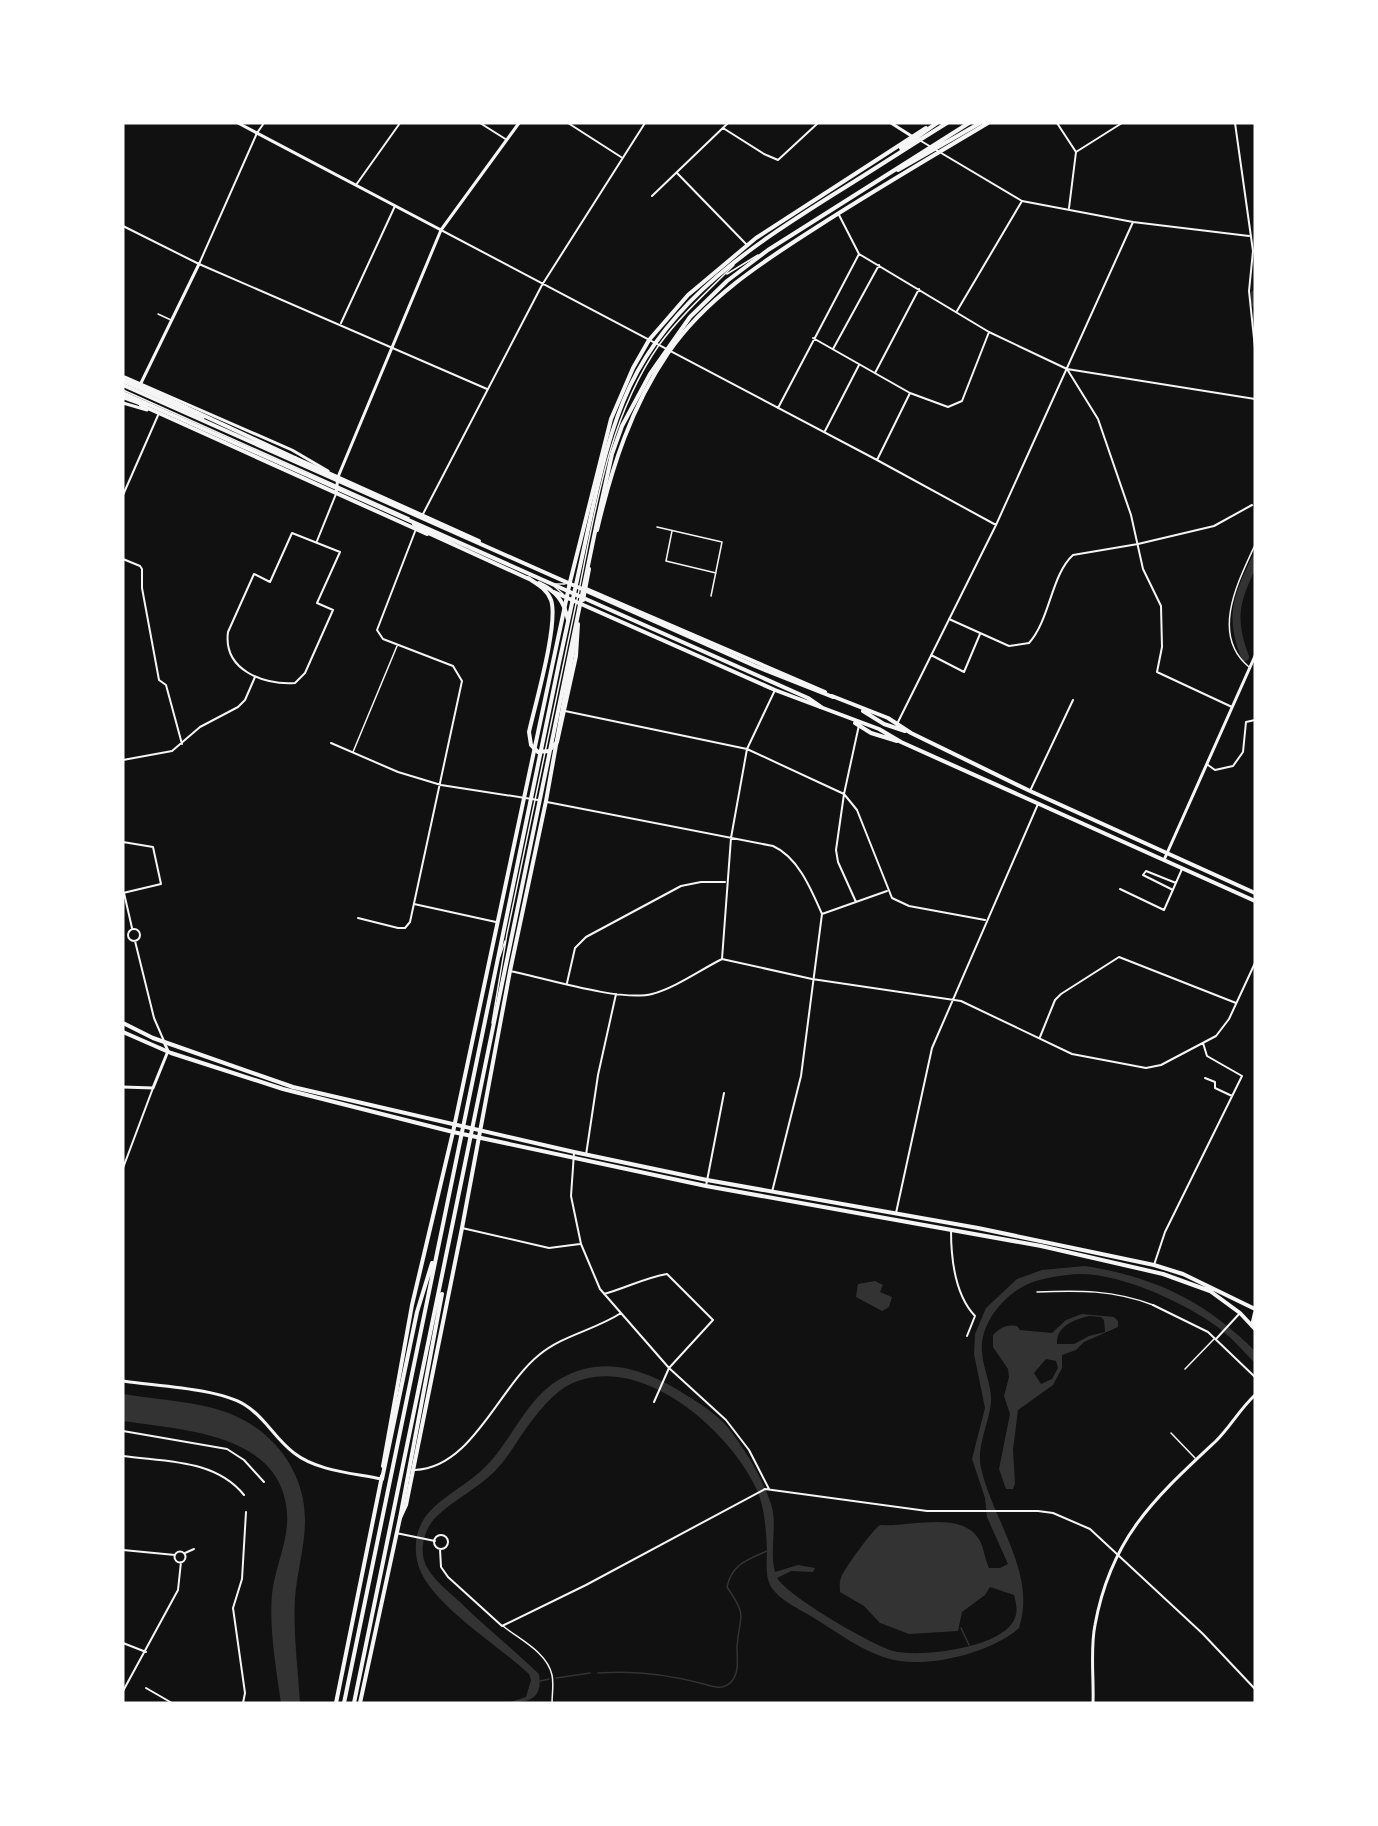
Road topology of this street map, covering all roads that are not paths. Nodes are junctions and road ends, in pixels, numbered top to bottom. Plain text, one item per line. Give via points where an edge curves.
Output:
1 (238, 123) edge
2 (264, 123) edge
3 (400, 123) edge
4 (480, 123) edge
5 (519, 123) edge
6 (568, 123) edge
7 (645, 123) edge
8 (728, 123) edge
9 (818, 123) edge
10 (891, 123) edge
11 (935, 123) edge
12 (947, 123) edge
13 (969, 123) edge
14 (980, 123) edge
15 (988, 123) edge
16 (1057, 123) edge
17 (1122, 123) edge
18 (1235, 123) edge
19 (723, 128) junction
20 (257, 133) junction
21 (913, 137) junction
22 (507, 140) junction
23 (939, 152) junction
24 (1076, 152) junction
25 (621, 157) junction
26 (887, 160) junction
27 (677, 173) junction
28 (889, 174) junction
29 (356, 185) junction
30 (652, 196) dead end
31 (1022, 201) junction
32 (395, 206) junction
33 (1069, 209) junction
34 (838, 213) junction
35 (1133, 222) junction
36 (123, 226) edge
37 (441, 230) junction
38 (1249, 236) junction
39 (759, 242) junction
40 (747, 245) junction
41 (768, 250) junction
42 (859, 254) junction
43 (199, 264) junction
44 (879, 266) junction
45 (723, 276) junction
46 (542, 285) junction
47 (919, 289) junction
48 (957, 311) junction
49 (158, 314) dead end
50 (171, 320) junction
51 (341, 324) junction
52 (990, 332) junction
53 (813, 338) junction
54 (649, 340) junction
55 (393, 347) junction
56 (1255, 348) edge
57 (833, 350) junction
58 (669, 352) junction
59 (860, 365) junction
60 (1067, 369) junction
61 (875, 373) junction
62 (123, 380) edge
63 (139, 384) junction
64 (487, 389) junction
65 (910, 393) junction
66 (123, 394) edge
67 (1255, 399) edge
68 (123, 403) edge
69 (778, 408) junction
70 (159, 412) junction
71 (824, 432) junction
72 (878, 459) junction
73 (320, 471) junction
74 (338, 477) junction
75 (336, 493) junction
76 (123, 495) edge
77 (1252, 505) dead end
78 (422, 515) junction
79 (406, 518) junction
80 (996, 525) junction
81 (657, 527) dead end
82 (416, 529) junction
83 (672, 531) junction
84 (317, 541) junction
85 (1138, 544) junction
86 (1255, 545) edge
87 (123, 559) edge
88 (584, 568) junction
89 (716, 573) junction
90 (528, 578) junction
91 (545, 581) junction
92 (570, 582) junction
93 (585, 589) junction
94 (711, 596) dead end
95 (567, 597) junction
96 (581, 604) junction
97 (573, 619) junction
98 (949, 619) junction
99 (568, 622) junction
100 (981, 633) junction
101 (397, 645) junction
102 (931, 655) junction
103 (1255, 656) edge
104 (1250, 668) junction
105 (255, 677) junction
106 (775, 690) junction
107 (833, 697) junction
108 (1073, 700) dead end
109 (855, 706) junction
110 (822, 707) junction
111 (1232, 707) junction
112 (561, 711) junction
113 (850, 719) junction
114 (1255, 720) edge
115 (897, 724) junction
116 (859, 725) junction
117 (911, 733) junction
118 (901, 742) junction
119 (331, 743) dead end
120 (182, 744) junction
121 (747, 749) junction
122 (353, 753) junction
123 (123, 760) edge
124 (1208, 765) junction
125 (441, 785) junction
126 (1030, 790) junction
127 (844, 794) junction
128 (524, 797) junction
129 (546, 801) junction
130 (1038, 804) junction
131 (731, 838) junction
132 (123, 842) edge
133 (1168, 854) junction
134 (1164, 861) junction
135 (1182, 869) junction
136 (726, 882) junction
137 (1176, 883) junction
138 (1120, 889) dead end
139 (1173, 890) junction
140 (888, 891) junction
141 (1255, 892) edge
142 (124, 893) edge
143 (1255, 901) edge
144 (856, 902) junction
145 (414, 904) junction
146 (822, 914) junction
147 (358, 918) dead end
148 (986, 920) junction
149 (497, 922) junction
150 (132, 929) junction
151 (507, 934) junction
152 (135, 941) junction
153 (722, 959) junction
154 (1255, 963) edge
155 (510, 971) junction
156 (812, 979) junction
157 (567, 983) junction
158 (616, 994) junction
159 (951, 1000) junction
160 (1237, 1003) junction
161 (123, 1023) edge
162 (123, 1032) edge
163 (1040, 1037) junction
164 (164, 1041) junction
165 (1203, 1043) junction
166 (478, 1046) junction
167 (490, 1048) junction
168 (168, 1051) junction
169 (1205, 1077) dead end
170 (123, 1087) edge
171 (153, 1088) junction
172 (724, 1093) dead end
173 (1232, 1096) junction
174 (454, 1125) junction
175 (479, 1131) junction
176 (453, 1132) junction
177 (478, 1138) junction
178 (574, 1152) junction
179 (586, 1155) junction
180 (574, 1158) junction
181 (123, 1168) edge
182 (707, 1183) junction
183 (772, 1192) junction
184 (896, 1214) junction
185 (462, 1228) junction
186 (951, 1228) junction
187 (581, 1244) junction
188 (436, 1251) junction
189 (446, 1260) junction
190 (1154, 1265) junction
191 (1037, 1292) dead end
192 (604, 1294) junction
193 (1153, 1305) joint
194 (1255, 1311) edge
195 (621, 1313) junction
196 (1240, 1313) junction
197 (1253, 1328) edge
198 (967, 1336) dead end
199 (1216, 1338) junction
200 (669, 1368) junction
201 (1185, 1369) dead end
202 (1255, 1377) edge
203 (123, 1381) edge
204 (1255, 1395) edge
205 (654, 1402) dead end
206 (123, 1431) edge
207 (1171, 1433) dead end
208 (123, 1456) edge
209 (1195, 1459) junction
210 (413, 1470) junction
211 (381, 1479) junction
212 (264, 1482) dead end
213 (767, 1489) junction
214 (244, 1495) dead end
215 (246, 1512) dead end
216 (400, 1518) junction
217 (396, 1533) junction
218 (435, 1541) junction
219 (194, 1549) dead end
220 (440, 1549) junction
221 (123, 1550) edge
222 (1117, 1553) junction
223 (184, 1554) junction
224 (175, 1555) junction
225 (181, 1562) junction
226 (502, 1626) junction
227 (123, 1643) edge
228 (146, 1652) junction
229 (146, 1688) dead end
230 (1255, 1689) edge
231 (123, 1691) edge
232 (172, 1703) edge
233 (243, 1703) edge
234 (336, 1703) edge
235 (344, 1703) edge
236 (354, 1703) edge
237 (360, 1703) edge
238 (552, 1703) edge
239 (1094, 1703) edge

1 - 20 street
2 - 20 street
3 - 29 street
4 - 22 street
5 - 22 street
6 - 25 street
7 - 25 street
8 - 19 street
9 - 19 street via 778,159
10 - 21 street
11 - 21 main road
11 - 26 main road
12 - 26 main road
13 - 28 main road
14 - 28 main road
15 - 23 main road
16 - 24 street
17 - 24 street
18 - 38 street
19 - 27 street
20 - 29 street
20 - 43 street
21 - 23 street
21 - 40 main road
22 - 37 street
23 - 31 street
23 - 34 main road
24 - 33 street
25 - 46 street
26 - 39 main road
27 - 30 street
27 - 40 street
28 - 41 main road
29 - 32 street
31 - 33 street
31 - 48 street
32 - 37 street
32 - 51 street
33 - 35 street
34 - 42 street
34 - 58 main road via 746,274 699,316
35 - 38 street
35 - 60 street
36 - 43 street
37 - 46 street
37 - 55 street
38 - 56 street via 1253,251 1249,291
39 - 45 street
39 - 99 main road via 703,287 675,318 630,386 609,442
40 - 54 main road via 688,295
41 - 45 street
41 - 96 main road via 726,281 690,317 664,351 632,406 610,463
42 - 44 street
42 - 53 street
43 - 50 street
43 - 51 street
44 - 47 street
44 - 57 street
45 - 88 street via 673,327 635,385 618,425
46 - 54 street
46 - 64 street
47 - 48 street
47 - 61 street
48 - 52 street
49 - 50 street
50 - 63 street
51 - 55 street
52 - 60 street
52 - 65 street via 963,401 948,406
53 - 57 street
53 - 69 street
54 - 58 street
54 - 92 main road via 611,419
55 - 64 street
55 - 74 street
57 - 59 street
58 - 69 street
58 - 93 main road via 641,399 621,444
59 - 61 street
59 - 71 street
60 - 67 street
60 - 80 street
60 - 85 street via 1098,419 1118,471
61 - 65 street
62 - 63 main road
62 - 73 main road
62 - 74 main road
63 - 73 main road
63 - 74 street via 292,450
64 - 78 street
65 - 72 street
66 - 70 main road
66 - 91 street
68 - 70 street
69 - 71 street
70 - 75 main road
70 - 76 street
70 - 79 main road
71 - 72 street
72 - 80 street
73 - 107 main road via 755,666
74 - 75 street
74 - 78 main road
75 - 82 main road
75 - 84 street
77 - 85 street via 1214,526
78 - 92 main road
79 - 90 main road via 426,532
79 - 110 main road
80 - 98 street
81 - 83 street
82 - 95 main road
82 - 101 street via 376,630 383,639
83 - 89 street via 666,561
83 - 89 street via 722,542
84 - 105 street via 292,533 270,582 254,574 232,622 226,642 231,657 236,666
84 - 105 street via 340,552 317,603 333,610 305,673 295,683 277,684
85 - 100 street via 1068,559 1029,643 1009,646
85 - 111 street via 1143,570 1161,606 1162,647 1156,672
86 - 104 street via 1234,592 1229,617 1238,658
87 - 120 street via 142,570 159,680 166,685
88 - 91 street via 567,583
88 - 97 street
89 - 94 street
90 - 96 main road via 547,592 552,608 529,732 531,746 538,752 546,753 557,742 576,656
90 - 99 main road via 557,595
91 - 97 street via 565,596
92 - 93 main road
92 - 95 main road
93 - 96 main road
93 - 107 main road
95 - 96 main road
95 - 128 main road
96 - 106 main road
96 - 112 main road
96 - 167 main road
97 - 151 street
98 - 100 street
98 - 102 street
99 - 166 main road
100 - 102 street via 964,672
101 - 122 street
101 - 125 street via 453,666 461,675
102 - 115 street
103 - 104 street
104 - 111 street
105 - 120 street via 238,707 200,727
106 - 110 main road
106 - 121 street
107 - 109 main road
108 - 126 street
109 - 115 main road
109 - 117 main road via 884,724
110 - 113 main road
111 - 124 street
112 - 121 street
112 - 129 main road
113 - 116 main road
113 - 118 main road
114 - 124 street via 1246,722 1244,752 1233,766 1215,770
115 - 117 main road
116 - 118 main road
116 - 127 street
117 - 126 main road
118 - 130 main road
119 - 122 street
120 - 123 street via 172,751
121 - 127 street
121 - 131 street
122 - 125 street
124 - 133 street
125 - 128 street
125 - 145 street
126 - 133 main road
127 - 140 street via 857,810
127 - 144 street via 836,850
128 - 129 street
128 - 149 main road
129 - 131 street
129 - 155 main road
130 - 134 main road
130 - 148 street
131 - 136 street
131 - 146 street via 786,852 813,892
132 - 142 street via 153,847 161,884
133 - 134 street
133 - 141 main road
134 - 135 main road
135 - 137 street
135 - 143 main road
136 - 153 street
136 - 157 street via 681,886 586,937 575,948
137 - 139 street
137 - 139 street via 1146,871 1143,875
138 - 139 street via 1164,910
140 - 144 street
140 - 148 street via 897,902 909,906
142 - 150 street
144 - 146 street
145 - 147 street via 405,928
145 - 149 street
146 - 156 street
148 - 159 street
149 - 174 main road
150 - 152 street via 140,934
150 - 152 street via 128,938
151 - 166 street
151 - 167 street
152 - 164 street via 154,1018
153 - 156 street
153 - 158 street via 651,994
154 - 160 street
155 - 157 street
155 - 175 main road
156 - 159 street
156 - 183 street via 801,1076
157 - 158 street
158 - 179 street
159 - 163 street
159 - 184 street via 929,1058
160 - 163 street via 1119,957 1060,994
160 - 165 street via 1216,1036
161 - 164 main road
162 - 168 main road
163 - 165 street via 1072,1054 1146,1068 1161,1065
164 - 168 street
164 - 174 main road via 293,1087
165 - 173 street via 1207,1056 1242,1076
166 - 188 main road
167 - 189 main road
168 - 171 street
168 - 176 main road via 283,1089
169 - 173 street via 1215,1082 1215,1088
170 - 171 street
171 - 181 street
172 - 182 street
173 - 190 street via 1165,1232
174 - 175 main road
174 - 176 main road
175 - 177 main road
175 - 178 main road
176 - 177 main road
176 - 211 main road via 412,1305
177 - 180 main road
177 - 185 main road
178 - 179 main road
178 - 180 street
179 - 182 main road
180 - 182 main road
180 - 187 street via 571,1196
182 - 183 main road
182 - 186 main road
183 - 184 main road
184 - 190 main road
185 - 187 street via 549,1248
185 - 210 main road
186 - 196 main road via 1175,1277 1210,1291
186 - 198 street via 951,1250 963,1303 975,1316
187 - 192 street
188 - 211 main road via 417,1312
188 - 235 main road
189 - 216 main road
189 - 236 main road
190 - 194 main road via 1183,1274
191 - 193 street via 1108,1292
192 - 195 street
192 - 200 street via 644,1278 667,1274 713,1320
193 - 199 street
194 - 197 main road
195 - 200 street
195 - 210 street via 540,1353 510,1384 461,1450 424,1470
196 - 197 main road
196 - 199 street
199 - 201 street
199 - 202 street
200 - 205 street
200 - 213 street via 726,1420 749,1450
203 - 211 street via 224,1396 244,1404 266,1421 294,1453 310,1464
204 - 209 street
206 - 212 street via 227,1449 244,1460
207 - 209 street
208 - 214 street via 209,1468
209 - 222 street via 1149,1506
210 - 216 main road
211 - 234 main road
213 - 222 street via 927,1511 1053,1514 1090,1529
213 - 226 street
215 - 233 street via 242,1579 233,1608 245,1693
216 - 217 main road
217 - 218 street
217 - 237 main road
218 - 220 street
218 - 220 street via 440,1535 448,1539
219 - 223 street
220 - 226 street via 441,1567 448,1576
221 - 224 street
222 - 230 street
222 - 239 street via 1094,1626
223 - 224 street
223 - 225 street
224 - 225 street via 175,1560
225 - 228 street via 178,1590
226 - 238 street via 549,1664
227 - 228 street
228 - 231 street
229 - 232 street

